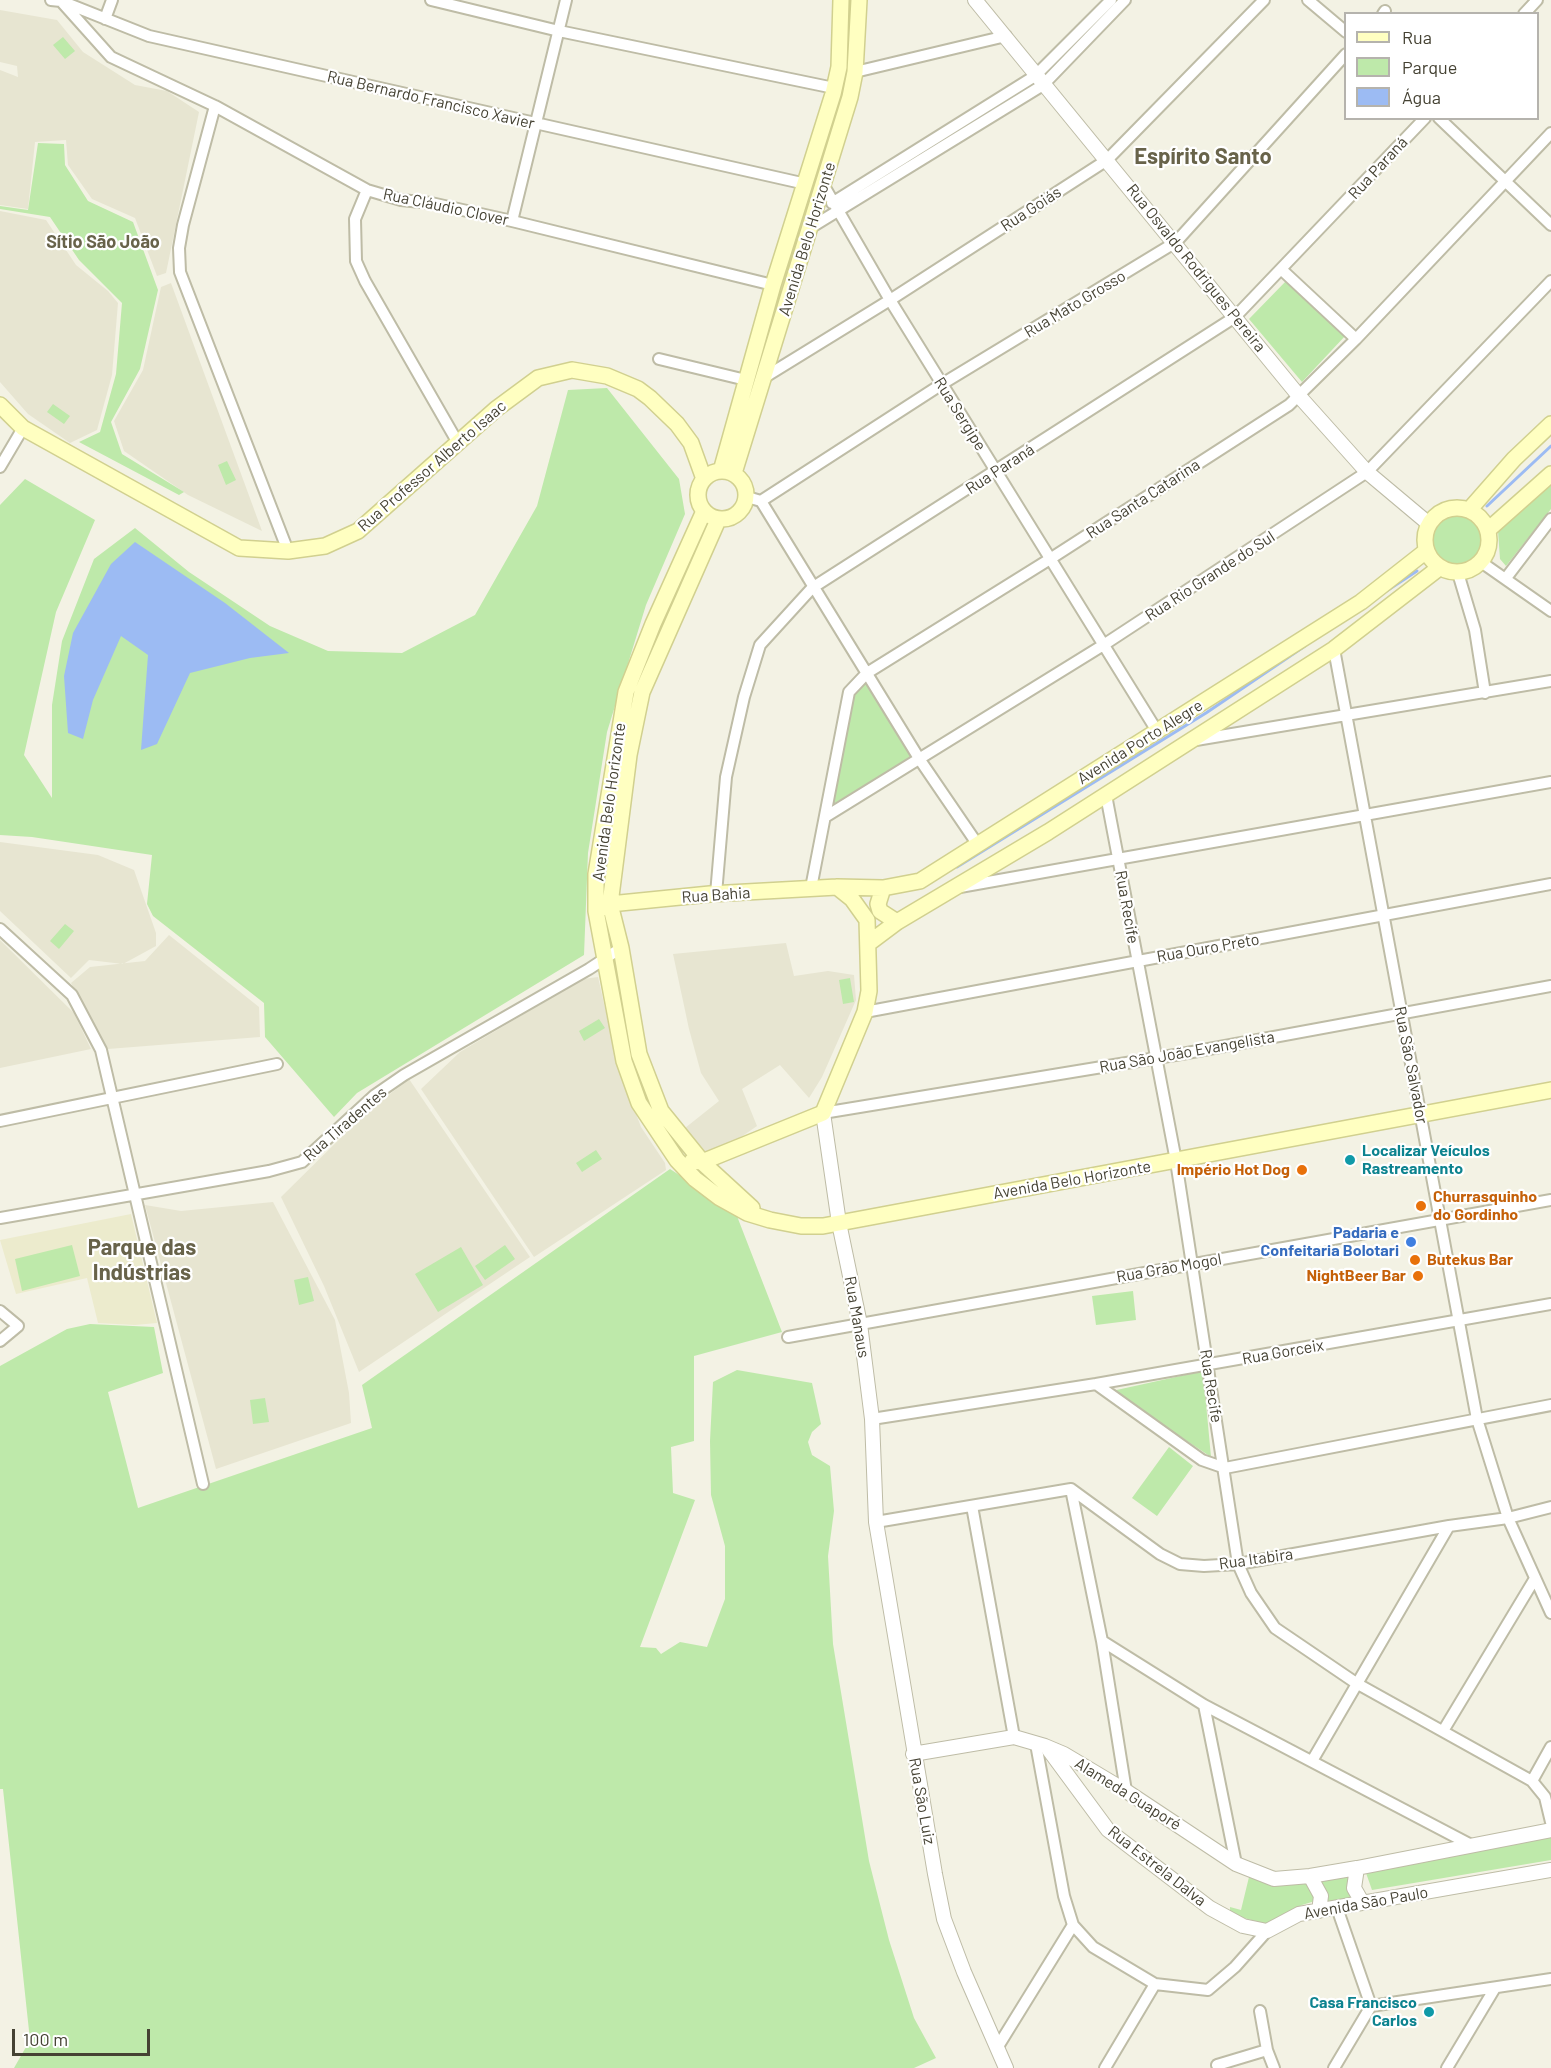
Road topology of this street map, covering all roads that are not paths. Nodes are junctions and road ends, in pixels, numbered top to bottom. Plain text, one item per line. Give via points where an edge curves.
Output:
1 (57, 0) edge
2 (112, 0) edge
3 (431, 0) edge
4 (566, 0) edge
5 (841, 0) edge
6 (859, 0) edge
7 (975, 0) edge
8 (1125, 0) edge
9 (1264, 0) edge
10 (1308, 0) edge
11 (1537, 0) edge
12 (1109, 4) edge
13 (1526, 12) edge
14 (105, 19) junction
15 (1344, 30) edge
16 (558, 31) junction
17 (1006, 36) junction
18 (1344, 56) edge
19 (855, 72) junction
20 (1039, 80) junction
21 (834, 88) junction
22 (215, 106) junction
23 (1423, 120) edge
24 (1441, 120) edge
25 (536, 123) junction
26 (1551, 133) edge
27 (1107, 160) junction
28 (1505, 181) junction
29 (806, 184) junction
30 (825, 186) junction
31 (366, 190) junction
32 (835, 208) junction
33 (512, 221) junction
34 (1551, 225) edge
35 (810, 228) junction
36 (1176, 242) junction
37 (1282, 270) junction
38 (1551, 281) edge
39 (773, 285) junction
40 (890, 300) junction
41 (1235, 317) junction
42 (1356, 339) junction
43 (659, 359) dead end
44 (765, 376) junction
45 (746, 380) junction
46 (942, 384) junction
47 (1299, 396) junction
48 (0, 405) edge
49 (1551, 424) edge
50 (23, 428) junction
51 (458, 443) junction
52 (0, 467) edge
53 (996, 471) junction
54 (727, 472) junction
55 (1367, 472) junction
56 (1551, 474) edge
57 (704, 479) junction
58 (754, 499) junction
59 (1470, 509) junction
60 (704, 511) junction
61 (1551, 519) edge
62 (718, 520) junction
63 (1430, 524) junction
64 (1488, 530) junction
65 (288, 551) junction
66 (1426, 551) junction
67 (1050, 559) junction
68 (1481, 562) junction
69 (1439, 568) junction
70 (1458, 573) junction
71 (1506, 578) junction
72 (812, 588) junction
73 (1551, 611) edge
74 (1105, 644) junction
75 (1334, 649) junction
76 (867, 673) junction
77 (1551, 681) edge
78 (1485, 693) junction
79 (1345, 715) junction
80 (1157, 731) junction
81 (1188, 742) junction
82 (920, 760) junction
83 (1551, 782) edge
84 (1106, 795) junction
85 (825, 817) junction
86 (1363, 817) junction
87 (978, 845) junction
88 (1118, 860) junction
89 (1551, 884) edge
90 (837, 886) junction
91 (811, 888) junction
92 (883, 888) junction
93 (956, 888) junction
94 (716, 894) junction
95 (610, 904) junction
96 (596, 911) junction
97 (1382, 916) junction
98 (897, 922) junction
99 (0, 929) edge
100 (869, 943) junction
101 (621, 948) junction
102 (603, 959) junction
103 (1137, 961) junction
104 (1551, 986) edge
105 (865, 1012) junction
106 (1402, 1015) junction
107 (1155, 1058) junction
108 (277, 1064) dead end
109 (1551, 1090) edge
110 (112, 1098) junction
111 (823, 1113) junction
112 (1420, 1115) junction
113 (0, 1121) edge
114 (677, 1160) junction
115 (1176, 1161) junction
116 (702, 1162) junction
117 (135, 1196) junction
118 (1551, 1200) edge
119 (0, 1218) edge
120 (770, 1220) junction
121 (1439, 1220) junction
122 (839, 1223) junction
123 (1193, 1263) junction
124 (1551, 1304) edge
125 (0, 1311) edge
126 (1458, 1322) junction
127 (860, 1324) junction
128 (788, 1337) dead end
129 (0, 1341) edge
130 (1207, 1365) junction
131 (1096, 1384) junction
132 (1551, 1405) edge
133 (872, 1419) junction
134 (1477, 1419) junction
135 (1225, 1468) junction
136 (202, 1484) dead end
137 (1071, 1489) junction
138 (972, 1506) junction
139 (1551, 1508) edge
140 (1508, 1518) junction
141 (876, 1522) junction
142 (1449, 1526) junction
143 (1238, 1564) junction
144 (1534, 1580) junction
145 (1551, 1613) edge
146 (1102, 1641) junction
147 (1356, 1683) junction
148 (1204, 1705) junction
149 (1443, 1731) junction
150 (1014, 1737) junction
151 (1041, 1745) junction
152 (1551, 1747) edge
153 (913, 1754) junction
154 (1312, 1761) junction
155 (1532, 1780) junction
156 (1126, 1791) junction
157 (1551, 1822) edge
158 (1551, 1830) edge
159 (1473, 1846) junction
160 (1236, 1864) junction
161 (1357, 1868) junction
162 (1551, 1870) edge
163 (1310, 1876) junction
164 (1362, 1902) junction
165 (1337, 1908) junction
166 (1319, 1911) junction
167 (1073, 1925) junction
168 (1267, 1931) junction
169 (1551, 1979) edge
170 (1155, 1984) junction
171 (1495, 1988) junction
172 (1371, 2006) junction
173 (1260, 2011) dead end
174 (998, 2048) junction
175 (1267, 2050) junction
176 (1216, 2065) dead end
177 (1006, 2068) edge
178 (1105, 2068) edge
179 (1274, 2068) edge
180 (1334, 2068) edge
181 (1447, 2068) edge

1 - 14 street, Rua Bernardo Francisco Xavier
1 - 22 street, Rua Cláudio Clover via 111,57
2 - 14 street
3 - 16 street
4 - 16 street
5 - 21 main road, Avenida Belo Horizonte via 839,67
6 - 19 main road, Avenida Belo Horizonte
7 - 17 street, Rua Osvaldo Rodrigues Pereira
8 - 12 street
9 - 27 street, Rua Goiás
10 - 15 street
11 - 13 street
12 - 20 street
14 - 25 street, Rua Bernardo Francisco Xavier via 149,36
16 - 21 street
16 - 25 street
17 - 19 street
17 - 20 street, Rua Osvaldo Rodrigues Pereira
18 - 36 street, Rua Mato Grosso
19 - 30 main road, Avenida Belo Horizonte
20 - 27 street, Rua Osvaldo Rodrigues Pereira
20 - 32 street
21 - 29 main road, Avenida Belo Horizonte
22 - 31 street, Rua Cláudio Clover
22 - 65 street via 183,225 180,272
23 - 37 street, Rua Paraná
24 - 28 street
25 - 29 street, Rua Bernardo Francisco Xavier
25 - 33 street
26 - 28 street, Rua Santa Catarina
27 - 36 street, Rua Osvaldo Rodrigues Pereira
27 - 40 street, Rua Goiás
28 - 34 street
28 - 42 street, Rua Santa Catarina
29 - 39 main road, Avenida Belo Horizonte
30 - 32 street, Rua Sergipe
30 - 35 main road, Avenida Belo Horizonte
31 - 33 street, Rua Cláudio Clover
31 - 51 street via 355,219 356,261
32 - 35 street
32 - 40 street, Rua Sergipe
33 - 39 street, Rua Cláudio Clover
35 - 44 main road, Avenida Belo Horizonte
36 - 41 street, Rua Osvaldo Rodrigues Pereira
36 - 46 street, Rua Mato Grosso
37 - 41 street, Rua Paraná
37 - 42 street
38 - 55 street, Rua Rio Grande do Sul
39 - 45 main road, Avenida Belo Horizonte
40 - 44 street, Rua Goiás
40 - 46 street, Rua Sergipe
41 - 47 street, Rua Osvaldo Rodrigues Pereira
41 - 53 street, Rua Paraná
42 - 47 street, Rua Santa Catarina
43 - 45 street
44 - 54 main road, Avenida Belo Horizonte
45 - 54 main road, Avenida Belo Horizonte
46 - 53 street, Rua Sergipe
46 - 58 street, Rua Mato Grosso
47 - 55 street, Rua Osvaldo Rodrigues Pereira
47 - 67 street, Rua Santa Catarina
48 - 50 main road, Rua Professor Alberto Isaac
49 - 59 main road
50 - 52 street
50 - 65 main road, Rua Professor Alberto Isaac via 239,548
51 - 57 main road, Rua Professor Alberto Isaac via 538,378 572,370 607,376 650,398 691,443
51 - 65 main road, Rua Professor Alberto Isaac via 358,531 325,546
53 - 67 street, Rua Sergipe
53 - 72 street, Rua Paraná
54 - 57 main road
54 - 58 main road via 743,483
55 - 63 street, Rua Osvaldo Rodrigues Pereira
55 - 74 street, Rua Rio Grande do Sul
56 - 64 main road
57 - 60 main road via 698,491
58 - 62 main road via 737,515
58 - 72 street
59 - 63 main road via 1441,512
59 - 64 main road
60 - 62 main road
60 - 96 main road, Avenida Belo Horizonte via 626,692 596,874
61 - 71 street
62 - 95 main road, Avenida Belo Horizonte via 642,692 629,755
63 - 66 main road
64 - 68 main road via 1489,544
66 - 69 main road
66 - 80 main road, Avenida Porto Alegre via 1361,602
67 - 74 street, Rua Sergipe
67 - 76 street, Rua Santa Catarina
68 - 70 main road
68 - 71 street
69 - 70 main road
69 - 75 main road, Avenida Porto Alegre
70 - 78 street via 1475,630
71 - 73 street
72 - 76 street
72 - 94 street, Rua Paraná via 760,645 756,655 726,777
74 - 80 street, Rua Sergipe
74 - 82 street, Rua Rio Grande do Sul
75 - 79 street, Rua São Salvador
75 - 81 main road, Avenida Porto Alegre
76 - 82 street
76 - 85 street, Rua Santa Catarina via 849,692
77 - 78 street
78 - 79 street
79 - 81 street
79 - 86 street, Rua São Salvador
80 - 87 main road, Avenida Porto Alegre
81 - 84 main road, Avenida Porto Alegre
82 - 85 street, Rua Rio Grande do Sul
82 - 87 street
83 - 86 street
84 - 88 street, Rua Recife
84 - 93 main road, Avenida Porto Alegre
85 - 91 street, Rua Santa Catarina
86 - 88 street
86 - 97 street, Rua São Salvador
87 - 92 main road, Avenida Porto Alegre via 920,881
88 - 93 street
88 - 103 street, Rua Recife
89 - 97 street, Rua Ouro Preto
90 - 91 main road, Rua Bahia
90 - 92 main road, Avenida Porto Alegre
90 - 100 main road via 867,920
91 - 94 main road, Rua Bahia
92 - 98 main road via 878,903 880,911
93 - 98 main road, Avenida Porto Alegre
94 - 95 main road, Rua Bahia
95 - 96 main road, Rua Bahia
95 - 101 main road, Avenida Belo Horizonte
96 - 102 main road, Avenida Belo Horizonte
97 - 103 street, Rua Ouro Preto
97 - 106 street, Rua São Salvador
98 - 100 main road, Avenida Porto Alegre
99 - 110 street via 72,995 101,1050
100 - 105 main road
101 - 102 street, Rua Tiradentes
101 - 116 main road, Avenida Belo Horizonte via 639,1054 661,1111
102 - 114 main road, Avenida Belo Horizonte via 624,1061 639,1103
102 - 117 street, Rua Tiradentes via 404,1075 375,1095 303,1162
103 - 105 street, Rua Ouro Preto
103 - 107 street, Rua Recife
104 - 106 street, Rua São João Evangelista
105 - 111 main road
106 - 107 street, Rua São João Evangelista
106 - 112 street, Rua São Salvador
107 - 111 street, Rua São João Evangelista
107 - 115 street, Rua Recife
108 - 110 street
109 - 112 main road, Avenida Belo Horizonte
110 - 113 street
110 - 117 street
111 - 116 main road
111 - 122 street, Rua Manaus
112 - 115 main road, Avenida Belo Horizonte
112 - 121 street, Rua São Salvador
114 - 116 main road
114 - 120 main road, Avenida Belo Horizonte via 720,1198
115 - 122 main road, Avenida Belo Horizonte
115 - 123 street, Rua Recife
116 - 120 main road, Avenida Belo Horizonte via 742,1201
117 - 119 street, Rua Tiradentes
117 - 136 street
118 - 121 street, Rua Grão Mogol
120 - 122 main road, Avenida Belo Horizonte via 801,1226
121 - 123 street, Rua Grão Mogol
121 - 126 street, Rua São Salvador
122 - 127 street, Rua Manaus
123 - 127 street, Rua Grão Mogol
123 - 130 street, Rua Recife
124 - 126 street, Rua Gorceix
125 - 129 street via 18,1326
126 - 130 street, Rua Gorceix
126 - 134 street, Rua São Salvador
127 - 128 street, Rua Grão Mogol
127 - 133 street, Rua Manaus
130 - 131 street, Rua Gorceix
130 - 135 street, Rua Recife
131 - 133 street, Rua Gorceix
131 - 135 street via 1202,1460
132 - 134 street
133 - 141 street, Rua Manaus
134 - 135 street
134 - 140 street, Rua São Salvador
135 - 143 street, Rua Recife
137 - 138 street
137 - 143 street, Rua Itabira via 1160,1554 1180,1564
137 - 146 street
138 - 141 street
138 - 150 street
139 - 140 street, Rua Itabira
140 - 142 street, Rua Itabira
140 - 144 street, Rua São Salvador
141 - 153 street, Rua São Luiz
142 - 143 street, Rua Itabira
142 - 147 street
143 - 147 street, Rua Recife via 1251,1593 1275,1628
144 - 145 street, Rua São Salvador
144 - 149 street
146 - 148 street
146 - 156 street
147 - 149 street, Rua Recife
147 - 154 street
148 - 154 street
148 - 160 street
149 - 155 street, Rua Recife
150 - 151 street, Alameda Guaporé
150 - 153 street
151 - 156 street, Alameda Guaporé via 1064,1754
151 - 167 street via 1054,1851
151 - 168 street, Rua Estrela Dalva via 1108,1830 1210,1908 1244,1926
152 - 155 street
153 - 174 street, Rua São Luiz via 944,1919
154 - 159 street
155 - 157 street via 1545,1797
156 - 160 street, Alameda Guaporé
158 - 159 street
159 - 161 street
160 - 163 street via 1274,1879
161 - 163 street
161 - 164 street via 1354,1888
162 - 164 street, Avenida São Paulo
163 - 166 street via 1321,1896
164 - 165 street, Avenida São Paulo
165 - 166 street, Avenida São Paulo
165 - 172 street
166 - 168 street, Avenida São Paulo via 1299,1914
167 - 170 street via 1093,1947
167 - 174 street
168 - 170 street, Avenida São Paulo via 1208,1990
169 - 171 street
170 - 178 street
171 - 172 street
171 - 181 street
172 - 180 street
173 - 175 street
174 - 177 street, Rua São Luiz
175 - 176 street
175 - 179 street

